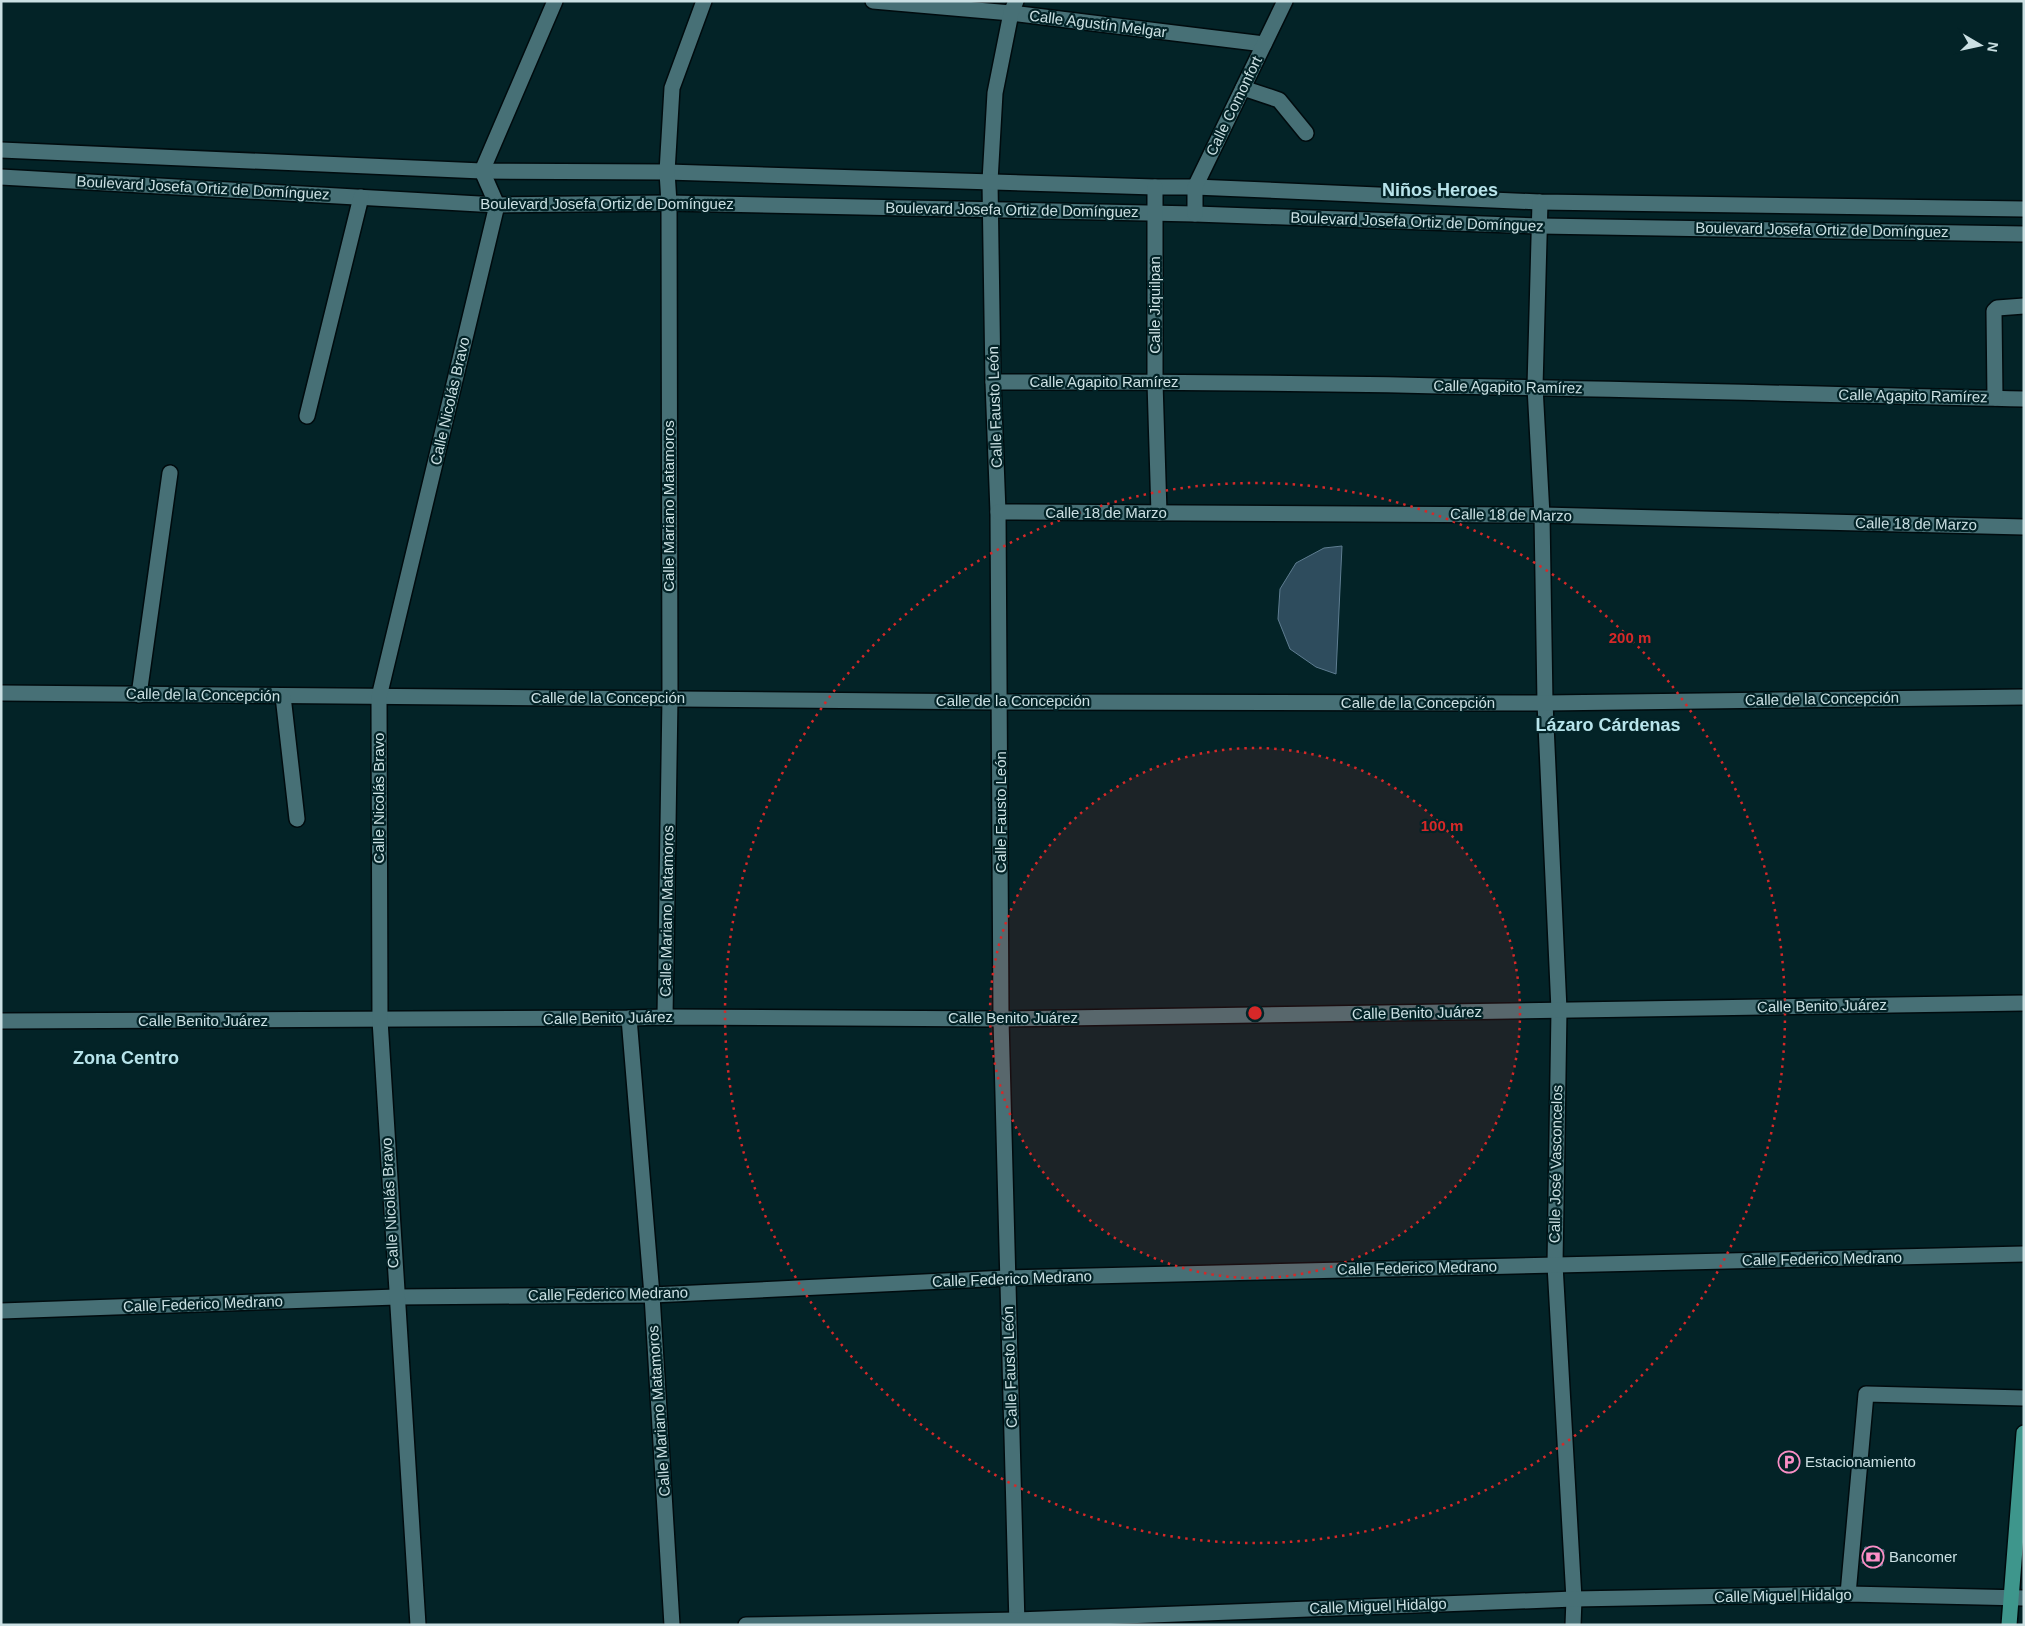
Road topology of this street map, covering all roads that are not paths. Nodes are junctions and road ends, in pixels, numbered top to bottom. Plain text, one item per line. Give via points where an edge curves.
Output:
1 (555, 1) edge
2 (704, 1) edge
3 (872, 1) edge
4 (1285, 1) edge
5 (1013, 7) edge
6 (1264, 44) junction
7 (1242, 88) junction
8 (1306, 133) dead end
9 (1, 150) edge
10 (482, 171) junction
11 (667, 172) junction
12 (1, 177) edge
13 (990, 181) junction
14 (1155, 187) junction
15 (1196, 187) junction
16 (361, 197) junction
17 (1540, 202) junction
18 (669, 203) junction
19 (497, 205) junction
20 (991, 209) junction
21 (2024, 209) edge
22 (1156, 214) junction
23 (1195, 214) junction
24 (1540, 226) junction
25 (2024, 234) edge
26 (2024, 306) edge
27 (993, 382) junction
28 (1155, 382) junction
29 (1535, 387) junction
30 (1995, 398) junction
31 (2024, 399) edge
32 (308, 416) dead end
33 (170, 473) dead end
34 (998, 512) junction
35 (1159, 513) junction
36 (1542, 515) junction
37 (2024, 526) edge
38 (1, 693) edge
39 (140, 695) junction
40 (283, 696) junction
41 (379, 697) junction
42 (2024, 697) edge
43 (670, 698) junction
44 (1000, 702) junction
45 (1545, 703) junction
46 (297, 819) dead end
47 (2024, 1003) edge
48 (1559, 1010) junction
49 (665, 1017) junction
50 (629, 1018) junction
51 (1002, 1019) junction
52 (380, 1020) junction
53 (1, 1021) edge
54 (2024, 1254) edge
55 (1555, 1265) junction
56 (1008, 1278) junction
57 (652, 1295) junction
58 (396, 1297) junction
59 (1, 1311) edge
60 (2024, 1398) edge
61 (2024, 1433) edge
62 (1848, 1594) junction
63 (2018, 1598) edge
64 (1574, 1599) junction
65 (1017, 1622) edge
66 (418, 1625) edge
67 (672, 1625) edge
68 (746, 1625) edge
69 (1573, 1625) edge
70 (2009, 1625) edge

1 - 10 street
2 - 11 street, Calle Mariano Matamoros via 672,88
3 - 5 street, Calle Agustín Melgar
4 - 6 street, Calle Comonfort
5 - 6 street, Calle Agustín Melgar
5 - 13 street, Calle Fausto León via 995,93
6 - 7 street, Calle Comonfort
7 - 8 street via 1279,100
7 - 15 street, Calle Comonfort
9 - 10 street, Boulevard Josefa Ortiz de Domínguez
10 - 11 street, Boulevard Josefa Ortiz de Domínguez
10 - 19 street
11 - 13 street, Boulevard Josefa Ortiz de Domínguez
11 - 18 street, Calle Mariano Matamoros
12 - 16 street, Boulevard Josefa Ortiz de Domínguez
13 - 14 street, Boulevard Josefa Ortiz de Domínguez
13 - 20 street, Calle Fausto León
14 - 15 street, Boulevard Josefa Ortiz de Domínguez
14 - 22 street, Calle Jiquilpan
15 - 17 street, Boulevard Josefa Ortiz de Domínguez
15 - 23 street, Calle Comonfort
16 - 19 street, Boulevard Josefa Ortiz de Domínguez
16 - 32 street
17 - 21 street, Boulevard Josefa Ortiz de Domínguez
17 - 24 street, Calle José Vasconcelos
18 - 19 street, Boulevard Josefa Ortiz de Domínguez
18 - 20 street, Boulevard Josefa Ortiz de Domínguez
18 - 43 street, Calle Mariano Matamoros
19 - 41 street, Calle Nicolás Bravo
20 - 22 street, Boulevard Josefa Ortiz de Domínguez
20 - 27 street, Calle Fausto León
22 - 23 street, Boulevard Josefa Ortiz de Domínguez
22 - 28 street, Calle Jiquilpan
23 - 24 street, Boulevard Josefa Ortiz de Domínguez
24 - 25 street, Boulevard Josefa Ortiz de Domínguez
24 - 29 street, Calle José Vasconcelos
26 - 30 street via 1997,308 1994,312
27 - 28 street, Calle Agapito Ramírez
27 - 34 street, Calle Fausto León
28 - 29 street, Calle Agapito Ramírez
28 - 35 street, Calle Jiquilpan
29 - 30 street, Calle Agapito Ramírez
29 - 36 street, Calle José Vasconcelos
30 - 31 street, Calle Agapito Ramírez
33 - 39 street
34 - 35 street, Calle 18 de Marzo
34 - 44 street, Calle Fausto León
35 - 36 street, Calle 18 de Marzo
36 - 37 street, Calle 18 de Marzo
36 - 45 street, Calle José Vasconcelos
38 - 39 street, Calle de la Concepción
39 - 40 street, Calle de la Concepción
40 - 41 street, Calle de la Concepción
40 - 46 street
41 - 43 street, Calle de la Concepción
41 - 52 street, Calle Nicolás Bravo
42 - 45 street, Calle de la Concepción
43 - 44 street, Calle de la Concepción
43 - 49 street, Calle Mariano Matamoros
44 - 45 street, Calle de la Concepción
44 - 51 street, Calle Fausto León
45 - 48 street, Calle José Vasconcelos
47 - 48 street, Calle Benito Juárez
48 - 51 street, Calle Benito Juárez
48 - 55 street, Calle José Vasconcelos
49 - 50 street, Calle Benito Juárez
49 - 51 street, Calle Benito Juárez
50 - 52 street, Calle Benito Juárez
50 - 57 street, Calle Mariano Matamoros
51 - 56 street, Calle Fausto León
52 - 53 street, Calle Benito Juárez
52 - 58 street, Calle Nicolás Bravo
54 - 55 street, Calle Federico Medrano
55 - 56 street, Calle Federico Medrano
55 - 64 street, Calle José Vasconcelos
56 - 57 street, Calle Federico Medrano
56 - 65 street, Calle Fausto León
57 - 58 street, Calle Federico Medrano
57 - 67 street, Calle Mariano Matamoros
58 - 59 street, Calle Federico Medrano
58 - 66 street, Calle Nicolás Bravo
60 - 62 street via 1866,1394
61 - 63 main road
62 - 63 street, Calle Miguel Hidalgo
62 - 64 street, Calle Miguel Hidalgo
63 - 70 main road
64 - 65 street, Calle Miguel Hidalgo
64 - 69 street, Calle José Vasconcelos
65 - 68 street, Calle Miguel Hidalgo

